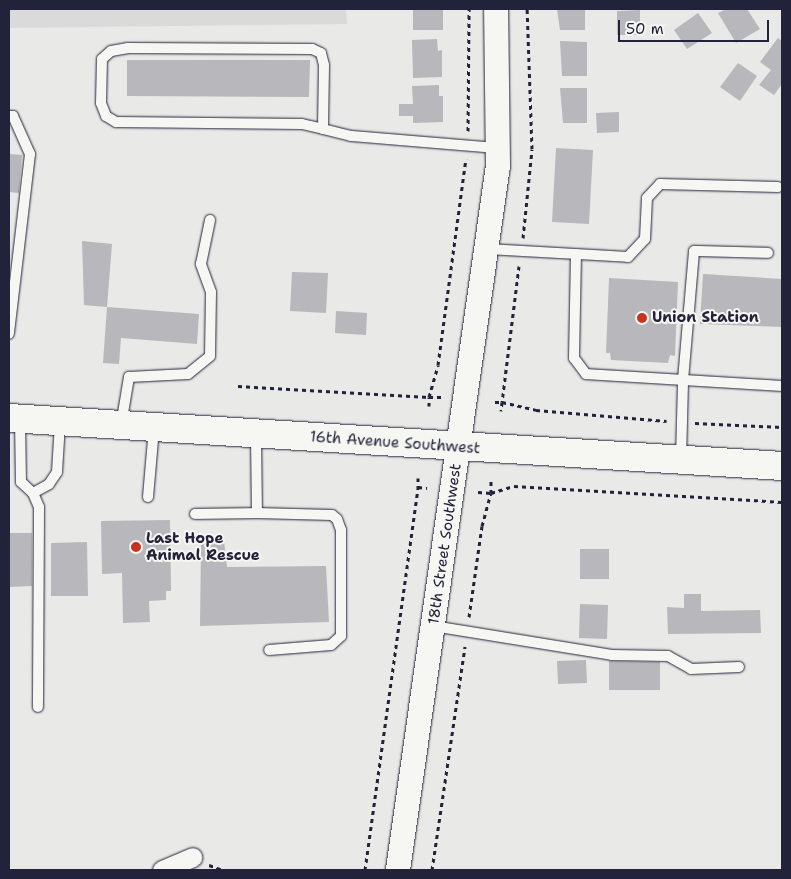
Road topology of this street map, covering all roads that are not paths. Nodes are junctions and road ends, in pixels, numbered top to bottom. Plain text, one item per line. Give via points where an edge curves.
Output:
1 (496, 9) edge
2 (9, 116) edge
3 (323, 130) junction
4 (498, 148) junction
5 (778, 187) dead end
6 (210, 220) dead end
7 (486, 250) junction
8 (768, 253) dead end
9 (576, 254) junction
10 (9, 334) edge
11 (683, 380) junction
12 (782, 386) edge
13 (14, 419) edge
14 (60, 422) junction
15 (121, 426) junction
16 (154, 428) junction
17 (256, 434) junction
18 (460, 446) junction
19 (681, 460) junction
20 (782, 466) edge
21 (33, 493) junction
22 (148, 497) dead end
23 (256, 512) junction
24 (195, 514) dead end
25 (433, 626) junction
26 (269, 650) dead end
27 (739, 668) dead end
28 (38, 707) dead end
29 (192, 857) dead end
30 (162, 870) edge
31 (398, 870) edge

1 - 4 street, 18th Street Southwest
2 - 10 lane via 13,116 30,154
3 - 3 lane via 302,124 116,122 106,116 101,102 102,59 111,52 128,48 312,49 321,52 324,65
3 - 4 lane via 351,136
4 - 7 street, 18th Street Southwest
5 - 9 lane via 660,184 646,198 645,239 628,257
6 - 15 lane via 201,264 211,292 210,356 188,374 130,377
7 - 9 lane
7 - 18 street, 18th Street Southwest
8 - 11 lane via 694,251
9 - 11 lane via 574,358 586,374
11 - 12 lane
11 - 19 lane
13 - 14 main road, 16th Avenue Southwest
13 - 21 lane via 21,482
14 - 15 main road, 16th Avenue Southwest
14 - 21 lane via 57,472 49,484
15 - 16 main road, 16th Avenue Southwest
16 - 17 main road, 16th Avenue Southwest
16 - 22 lane
17 - 18 main road, 16th Avenue Southwest
17 - 23 lane
18 - 19 main road, 16th Avenue Southwest
18 - 25 street, 18th Street Southwest
19 - 20 main road, 16th Avenue Southwest
21 - 28 lane via 39,507
23 - 24 lane
23 - 26 lane via 332,515 341,530 341,636 331,646
25 - 27 lane via 612,655 668,656 692,669
25 - 31 street, 18th Street Southwest
29 - 30 street

